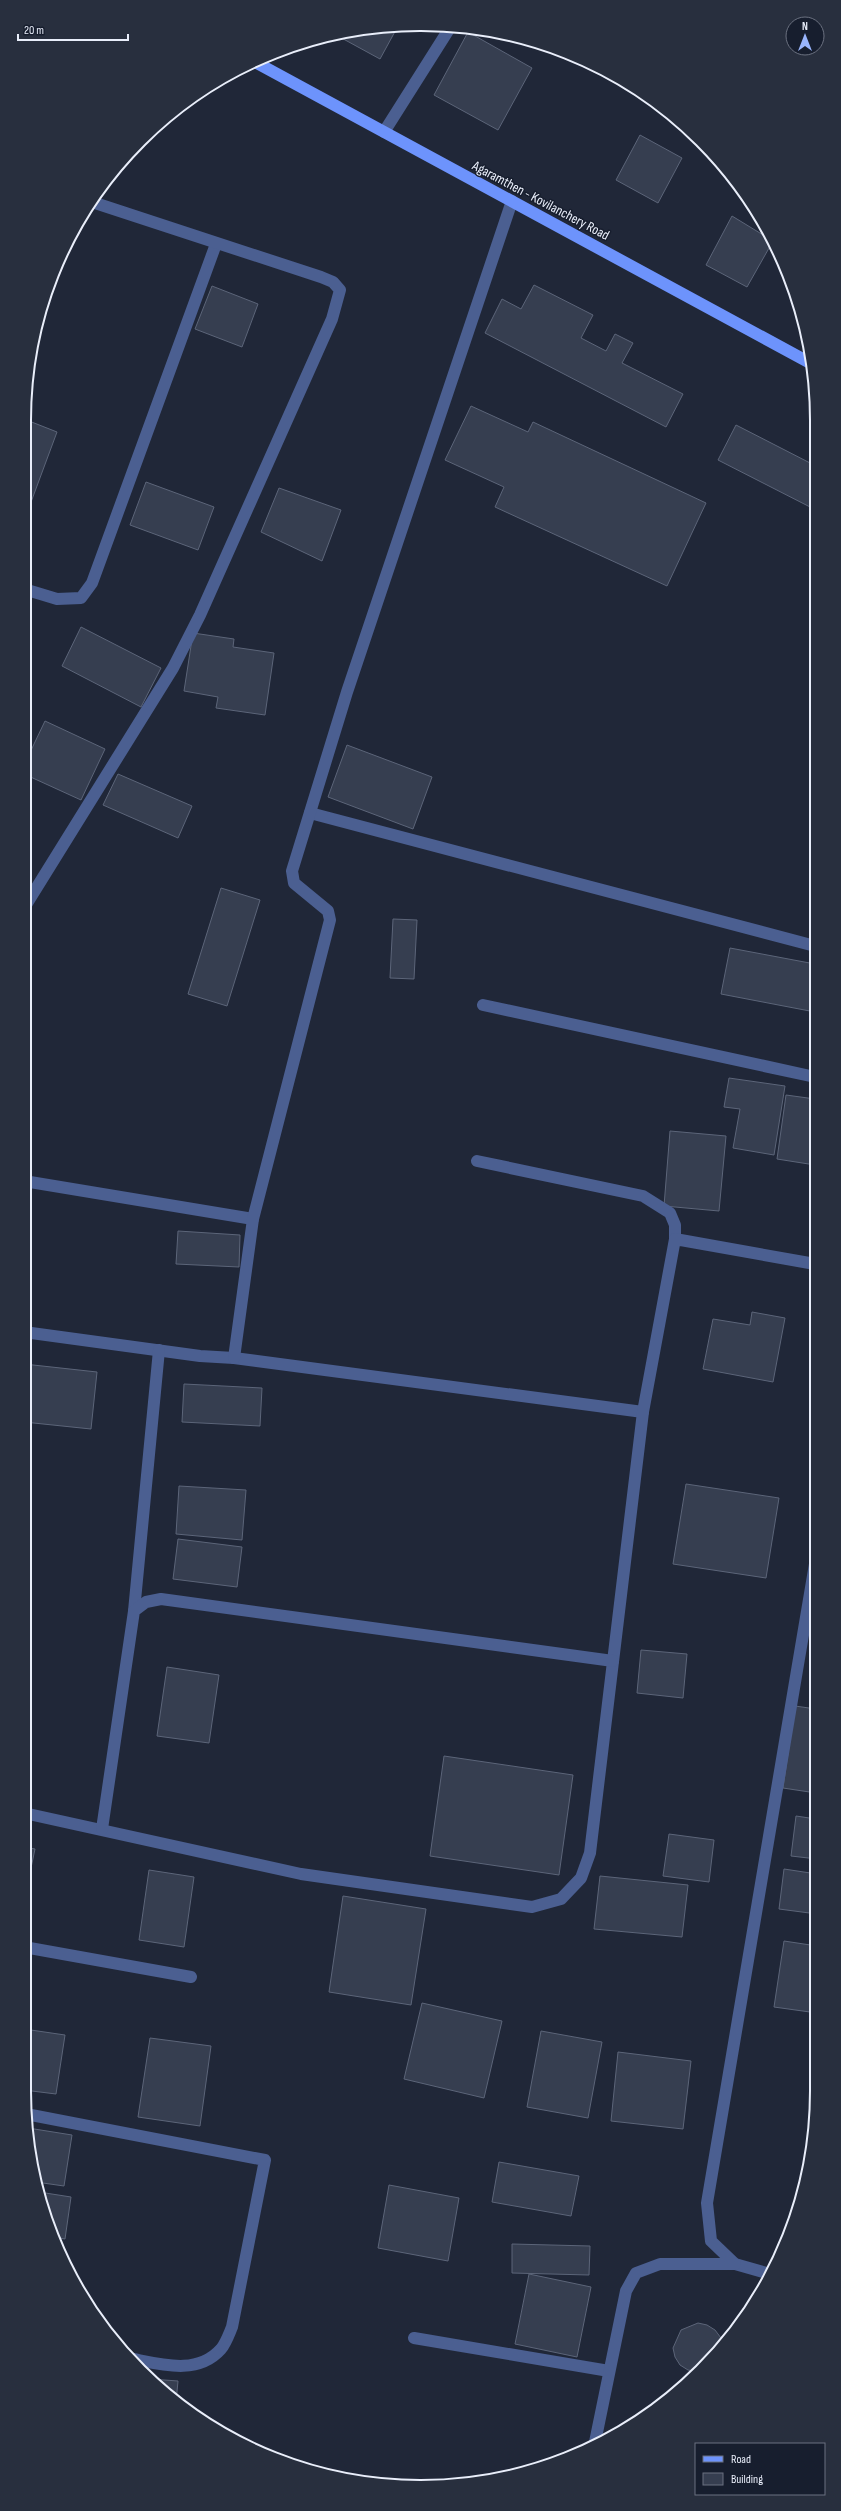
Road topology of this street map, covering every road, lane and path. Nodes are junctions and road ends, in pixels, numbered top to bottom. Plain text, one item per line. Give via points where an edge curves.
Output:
1 (447, 32) edge
2 (261, 65) edge
3 (384, 132) junction
4 (512, 201) junction
5 (97, 204) edge
6 (216, 244) junction
7 (805, 360) edge
8 (31, 591) edge
9 (310, 813) junction
10 (31, 897) edge
11 (810, 945) edge
12 (483, 1005) dead end
13 (810, 1076) edge
14 (477, 1161) dead end
15 (31, 1182) edge
16 (253, 1219) junction
17 (674, 1239) junction
18 (810, 1263) edge
19 (31, 1333) edge
20 (159, 1350) junction
21 (234, 1358) junction
22 (643, 1412) junction
23 (810, 1594) edge
24 (134, 1611) junction
25 (613, 1661) junction
26 (31, 1814) edge
27 (102, 1829) junction
28 (31, 1948) edge
29 (191, 1977) dead end
30 (32, 2115) edge
31 (735, 2264) junction
32 (765, 2273) edge
33 (414, 2338) dead end
34 (139, 2359) edge
35 (609, 2371) junction
36 (596, 2439) edge

1 - 3 street
2 - 3 main road, Agaramthen - Kovilanchery Road
3 - 4 main road, Agaramthen - Kovilanchery Road
4 - 7 main road, Agaramthen - Kovilanchery Road
4 - 9 street via 350,684
5 - 6 street
6 - 8 street via 92,583 81,598 57,599
6 - 10 street via 333,282 340,290 338,305 200,615 173,668
9 - 11 street
9 - 16 street via 292,878 298,888 328,911 330,920
12 - 13 street
14 - 17 street via 643,1196 670,1213 674,1225
15 - 16 street
16 - 21 street
17 - 18 street
17 - 22 street
19 - 20 street
20 - 21 street
20 - 24 street
21 - 22 street
22 - 25 street
23 - 31 street via 707,2203 711,2242
24 - 25 street via 146,1602 161,1599
24 - 27 street
25 - 27 street via 590,1853 581,1878 562,1899 532,1907 301,1874
26 - 27 street
28 - 29 street
30 - 34 street via 265,2160 232,2327 222,2348 208,2362 188,2366
31 - 32 street
31 - 35 street via 660,2264 636,2273 626,2291
33 - 35 street
35 - 36 street

